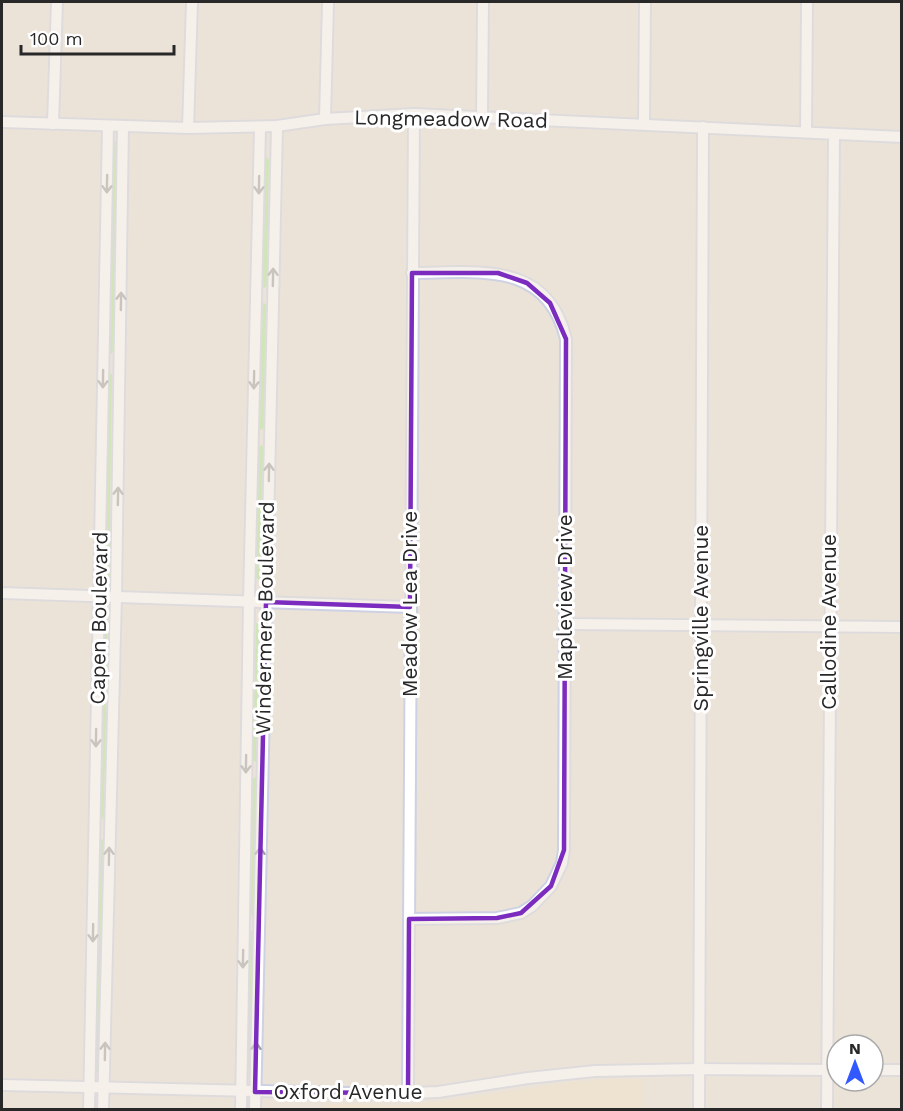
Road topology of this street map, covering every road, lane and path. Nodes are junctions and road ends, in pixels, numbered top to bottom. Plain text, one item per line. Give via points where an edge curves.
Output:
1 (57, 2) edge
2 (192, 2) edge
3 (328, 2) edge
4 (483, 2) edge
5 (645, 2) edge
6 (807, 2) edge
7 (414, 114) junction
8 (482, 117) junction
9 (325, 119) junction
10 (2, 122) edge
11 (53, 124) junction
12 (644, 124) junction
13 (108, 126) junction
14 (123, 126) junction
15 (277, 126) junction
16 (260, 127) junction
17 (703, 127) junction
18 (188, 128) junction
19 (806, 132) junction
20 (834, 134) junction
21 (902, 137) edge
22 (412, 273) junction
23 (2, 593) edge
24 (99, 596) junction
25 (116, 596) junction
26 (249, 601) junction
27 (266, 602) junction
28 (410, 607) junction
29 (566, 624) junction
30 (701, 624) junction
31 (829, 625) junction
32 (902, 627) edge
33 (409, 920) junction
34 (832, 1033) edge
35 (699, 1069) junction
36 (825, 1070) edge
37 (885, 1070) edge
38 (902, 1071) edge
39 (2, 1084) edge
40 (90, 1088) junction
41 (104, 1088) junction
42 (241, 1092) junction
43 (255, 1092) junction
44 (408, 1093) junction
45 (829, 1093) edge
46 (89, 1110) edge
47 (103, 1110) edge
48 (241, 1110) edge
49 (255, 1110) edge
50 (699, 1110) edge
51 (827, 1110) edge

1 - 11 street
2 - 18 street
3 - 9 street
4 - 8 street
5 - 12 street
6 - 19 street
7 - 8 street, Longmeadow Road
7 - 9 street, Longmeadow Road
7 - 22 street, Meadow Lea Drive
8 - 12 street, Longmeadow Road
9 - 15 street, Longmeadow Road
10 - 11 street, Longmeadow Road
11 - 13 street, Longmeadow Road
12 - 17 street, Longmeadow Road
13 - 14 street, Longmeadow Road
13 -> 24 street, Capen Boulevard
14 - 18 street, Longmeadow Road
25 -> 14 street, Capen Boulevard
15 - 16 street, Longmeadow Road
27 -> 15 street, Windermere Boulevard
16 - 18 street, Longmeadow Road
16 -> 26 street, Windermere Boulevard
17 - 19 street, Longmeadow Road
17 - 30 street, Springville Avenue
19 - 20 street, Longmeadow Road
20 - 21 street, Longmeadow Road
20 - 31 street, Callodine Avenue
22 - 28 street, Meadow Lea Drive
22 - 29 street, Mapleview Drive via 498,273 514,277 541,293 564,328
23 - 24 street
24 - 25 street
24 -> 40 street, Capen Boulevard
25 - 26 street
41 -> 25 street, Capen Boulevard
26 - 27 street
26 -> 42 street, Windermere Boulevard
27 - 28 street
43 -> 27 street, Windermere Boulevard
28 - 33 street, Meadow Lea Drive
29 - 30 street
29 - 33 street, Mapleview Drive via 564,850 558,875 532,906 509,917
30 - 31 street
30 - 35 street, Springville Avenue
31 - 32 street
31 - 34 street, Callodine Avenue
33 - 44 street, Meadow Lea Drive
35 - 36 street, Oxford Avenue
35 - 44 street, Oxford Avenue via 573,1072
35 - 50 street, Springville Avenue
37 - 38 street
39 - 40 street, Oxford Avenue
40 - 41 street, Oxford Avenue
40 - 46 street, Capen Boulevard
41 - 42 street, Oxford Avenue
41 - 47 street, Capen Boulevard
42 - 43 street, Oxford Avenue
42 - 48 street, Windermere Boulevard
43 - 44 street, Oxford Avenue
43 - 49 street, Windermere Boulevard
45 - 51 street, Callodine Avenue

